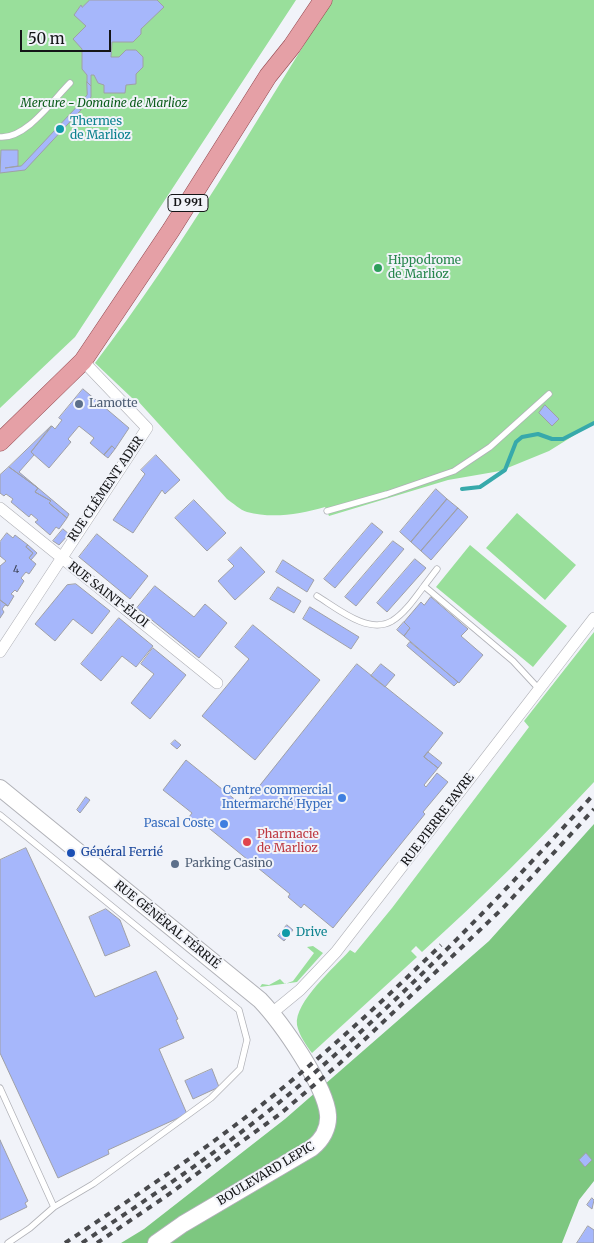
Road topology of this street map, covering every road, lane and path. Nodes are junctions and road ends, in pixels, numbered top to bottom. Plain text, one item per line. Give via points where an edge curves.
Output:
1 (319, 0) edge
2 (70, 83) dead end
3 (0, 138) edge
4 (105, 329) junction
5 (83, 361) junction
6 (64, 379) junction
7 (549, 394) dead end
8 (0, 442) edge
9 (0, 508) edge
10 (327, 511) dead end
11 (61, 558) junction
12 (437, 569) dead end
13 (424, 586) junction
14 (317, 596) dead end
15 (594, 618) edge
16 (0, 652) edge
17 (217, 683) dead end
18 (538, 688) junction
19 (0, 788) edge
20 (0, 815) edge
21 (272, 1013) junction
22 (314, 1080) joint
23 (0, 1088) edge
24 (54, 1207) junction
25 (8, 1243) edge
26 (156, 1243) edge

1 - 4 main road, D 991
2 - 3 lane via 25,130 10,138
4 - 5 main road
4 - 6 main road
5 - 6 main road
5 - 11 street, RUE CLÉMENT ADER via 147,428
6 - 8 main road
7 - 10 lane via 490,448 454,471
9 - 11 street, RUE SAINT-ÉLOI
11 - 16 street, RUE CLÉMENT ADER
11 - 17 street, RUE SAINT-ÉLOI
12 - 13 lane
13 - 14 lane via 398,616 383,624 362,622
13 - 18 lane via 512,661
15 - 18 street, RUE PIERRE FAVRE
18 - 21 street, RUE PIERRE FAVRE via 336,952 300,990
19 - 21 main road, RUE GÉNÉRAL FÉRRIÉ
20 - 24 lane via 239,1010 247,1040 240,1069 211,1098 93,1184
21 - 22 main road, RUE GÉNÉRAL FÉRRIÉ
22 - 26 main road, BOULEVARD LEPIC via 328,1114 327,1126 318,1144
23 - 24 lane
24 - 25 lane

